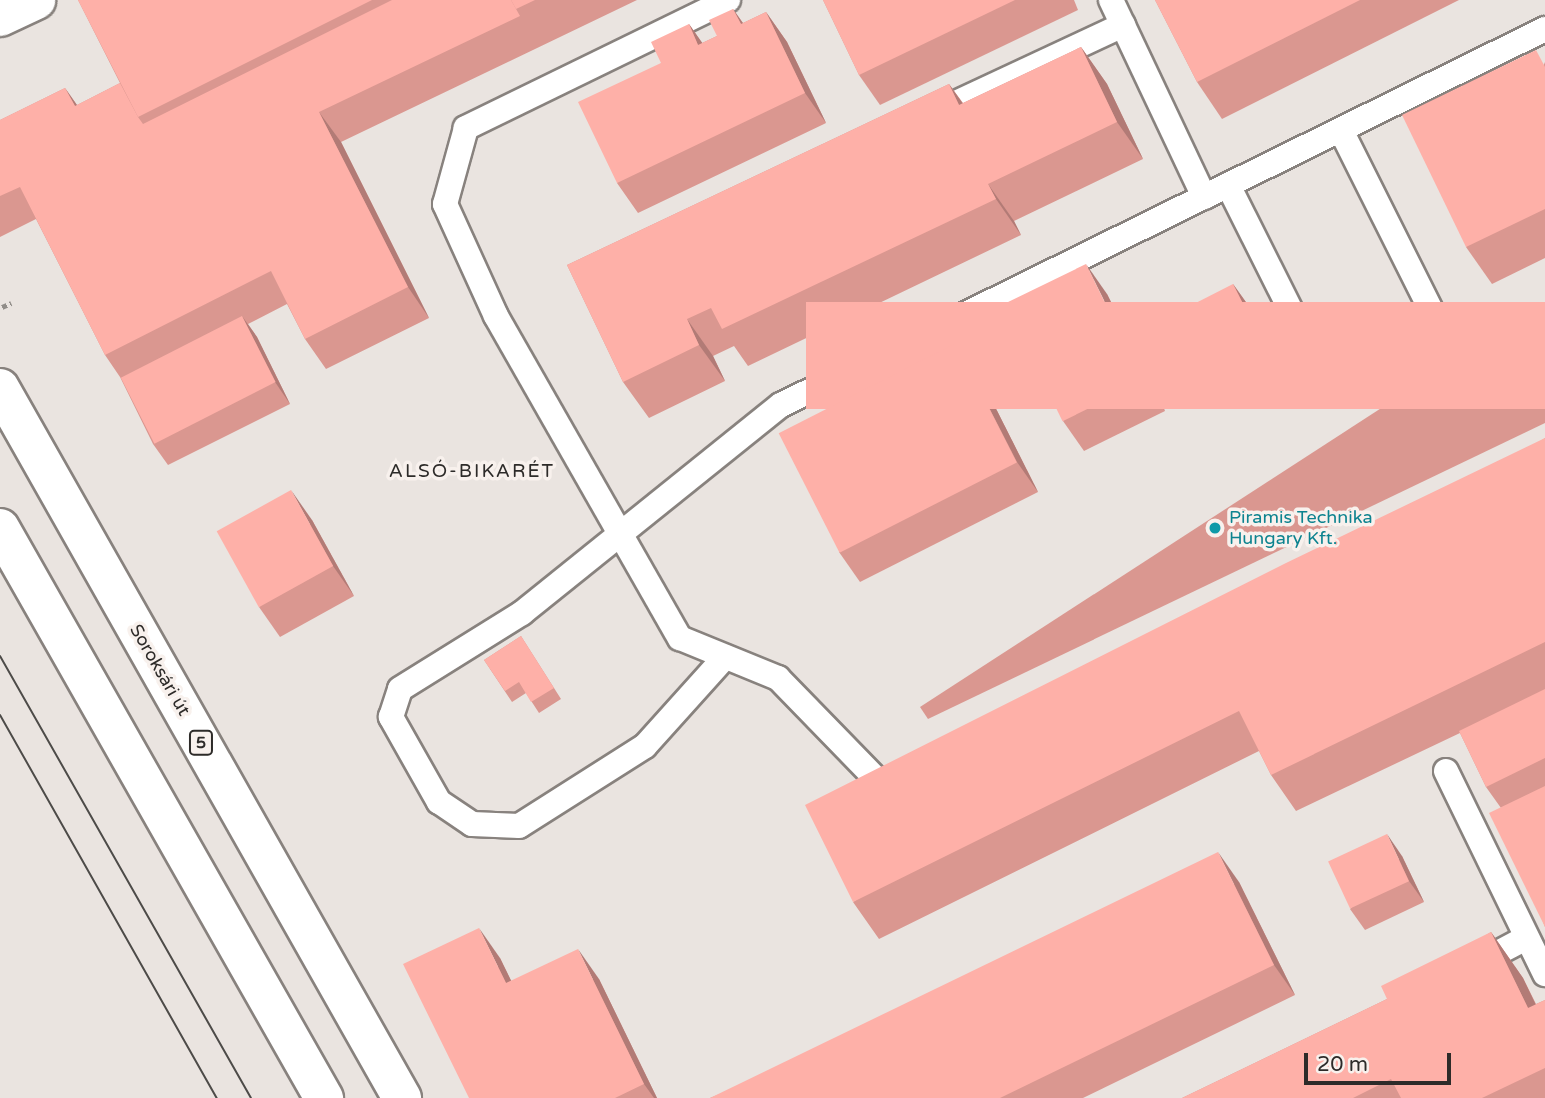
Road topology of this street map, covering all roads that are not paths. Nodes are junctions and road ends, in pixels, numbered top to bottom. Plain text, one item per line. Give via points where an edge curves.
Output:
1 (36, 0) edge
2 (728, 0) edge
3 (1111, 0) edge
4 (0, 17) edge
5 (1123, 25) junction
6 (1545, 29) edge
7 (908, 125) edge
8 (1341, 130) junction
9 (1228, 185) junction
10 (1204, 197) junction
11 (0, 388) edge
12 (0, 528) edge
13 (623, 537) junction
14 (725, 657) junction
15 (918, 766) edge
16 (1446, 771) dead end
17 (1524, 939) junction
18 (1545, 974) edge
19 (1451, 977) edge
20 (324, 1098) edge
21 (402, 1098) edge

1 - 4 main road
2 - 13 lane via 466,128 445,204 496,316
3 - 5 lane
5 - 7 lane
5 - 10 lane
6 - 8 lane
8 - 9 lane
8 - 9 lane via 1434,316 1321,371
9 - 10 lane
10 - 13 lane via 781,405
11 - 21 main road, Soroksári út / 5
12 - 20 main road
13 - 14 lane via 680,638
13 - 14 lane via 522,613 400,689 391,717 439,802 472,824 519,826 645,746
14 - 15 lane via 778,678 881,784
16 - 17 lane
17 - 18 lane
17 - 19 lane

